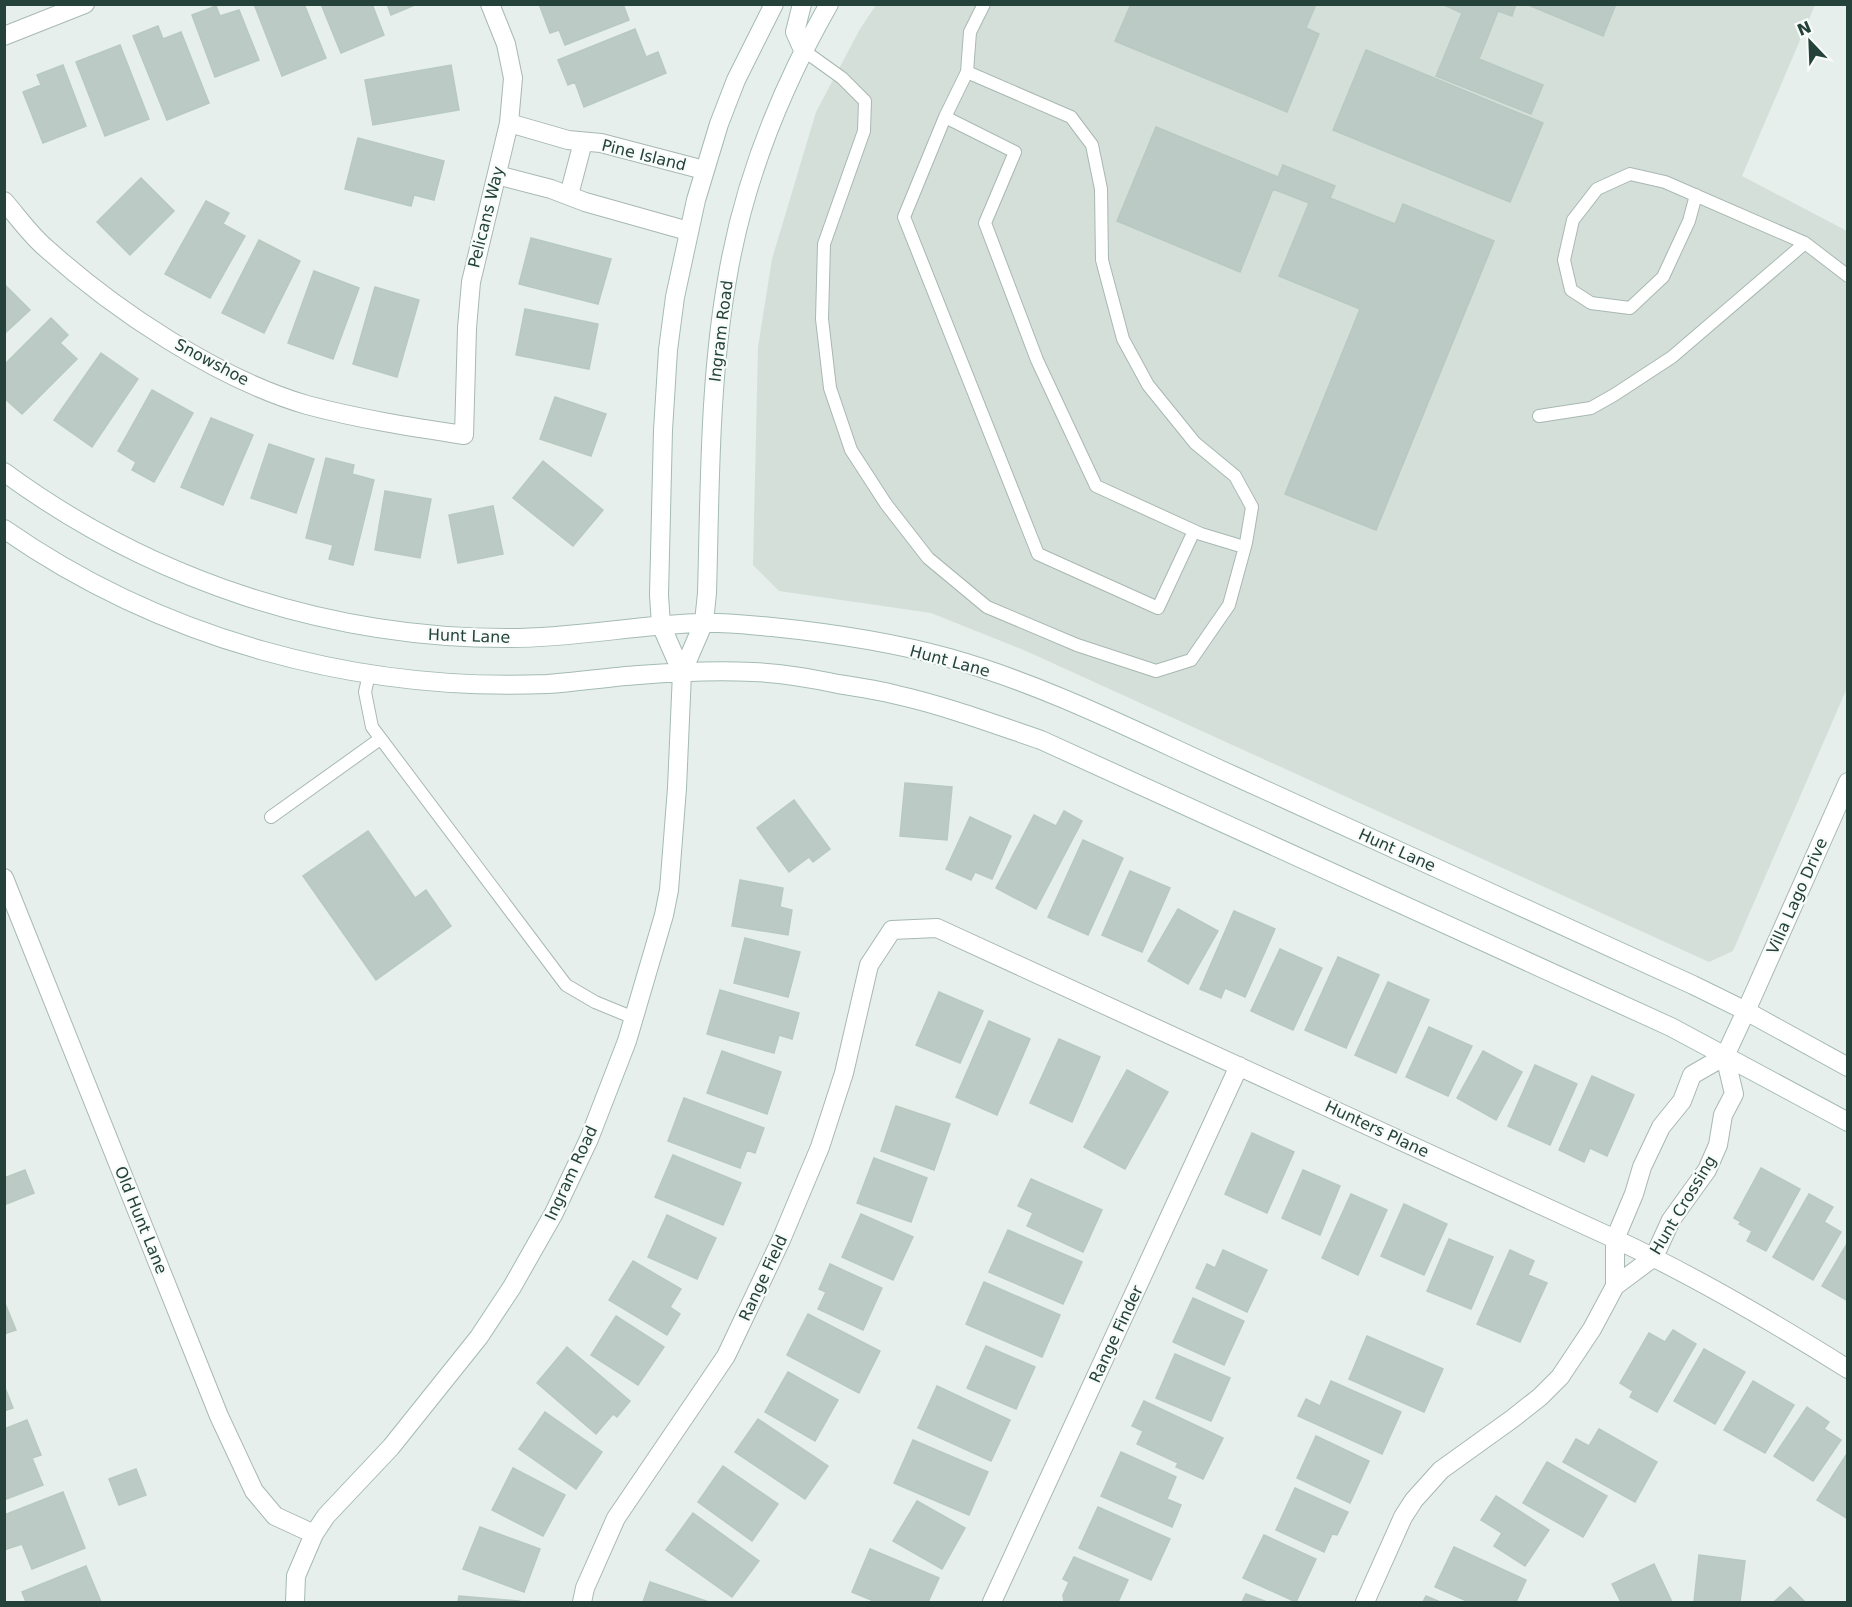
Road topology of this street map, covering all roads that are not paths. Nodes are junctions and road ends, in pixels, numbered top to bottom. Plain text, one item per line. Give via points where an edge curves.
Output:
1 (85, 4) edge
2 (490, 4) edge
3 (774, 4) edge
4 (802, 4) edge
5 (829, 4) edge
6 (984, 4) edge
7 (4, 36) edge
8 (803, 50) junction
9 (967, 72) junction
10 (945, 117) junction
11 (509, 123) junction
12 (583, 142) junction
13 (704, 170) junction
14 (497, 175) junction
15 (569, 195) junction
16 (1696, 195) junction
17 (4, 201) edge
18 (688, 231) junction
19 (1805, 243) junction
20 (1848, 276) edge
21 (1539, 416) dead end
22 (464, 435) joint
23 (4, 472) edge
24 (4, 530) edge
25 (1194, 531) junction
26 (1244, 548) junction
27 (704, 622) junction
28 (661, 625) junction
29 (682, 673) junction
30 (369, 674) junction
31 (380, 739) junction
32 (1848, 782) edge
33 (271, 817) dead end
34 (4, 878) edge
35 (892, 930) joint
36 (1746, 1011) junction
37 (634, 1018) junction
38 (1725, 1056) junction
39 (1239, 1066) junction
40 (1848, 1067) edge
41 (1848, 1122) edge
42 (1615, 1239) junction
43 (1654, 1257) junction
44 (1615, 1286) junction
45 (1848, 1369) edge
46 (314, 1534) junction
47 (295, 1602) edge
48 (582, 1602) edge
49 (992, 1602) edge
50 (1365, 1602) edge

1 - 7 street
2 - 11 street, Pelicans Way via 506,44 513,78
3 - 13 street, Ingram Road via 736,80
4 - 8 street via 795,32
5 - 8 street, Ingram Road
6 - 9 lane via 970,32
8 - 26 lane via 842,78 865,101 864,131 824,244 822,319 830,388 851,450 928,558 987,607 1077,645 1156,671 1191,660 1229,605
8 - 27 street, Ingram Road via 750,185 727,279 715,375
9 - 10 lane
9 - 26 lane via 1071,117 1092,145 1101,189 1102,260 1123,339 1148,385 1195,443 1235,476 1252,507
10 - 25 lane via 1015,152 985,223 1037,360 1096,486
10 - 25 lane via 904,217 1038,554 1158,608
11 - 12 street, Pine Island
11 - 14 street, Pelicans Way
12 - 13 street, Pine Island via 602,143
12 - 15 street, Pine Island
13 - 18 street, Ingram Road
14 - 15 street
14 - 22 street, Pelicans Way via 471,282
15 - 18 street
16 - 16 lane via 1630,174 1597,189 1573,220 1564,260 1570,290 1591,303 1629,308 1663,277 1689,221
16 - 19 lane
17 - 22 street, Snowshoe via 45,248 94,289 171,342 248,382 306,404 375,421
18 - 28 street, Ingram Road via 668,351 658,595
19 - 20 lane
19 - 21 lane via 1672,357 1614,395 1591,408
23 - 28 street, Hunt Lane via 140,554 240,595 326,619 466,638 561,636
24 - 30 street via 83,578 170,620 257,649
25 - 26 lane
27 - 28 street, Hunt Lane
27 - 29 street, Ingram Road
27 - 36 street, Hunt Lane via 817,631 947,657 1012,678 1112,720
28 - 29 street, Ingram Road
29 - 30 street via 548,684 442,682
29 - 37 street, Ingram Road via 669,890
29 - 38 street via 795,675 887,693 1041,740 1671,1027
30 - 31 lane via 365,692 372,727
31 - 33 lane
31 - 37 lane via 566,985
32 - 36 street, Villa Lago Drive
34 - 46 street, Old Hunt Lane via 219,1416 254,1491 275,1516
35 - 39 street, Hunters Plane via 937,928
35 - 48 street, Range Field via 869,965 844,1073 820,1147 781,1240 726,1356 616,1518
36 - 38 street, Villa Lago Drive
36 - 40 street, Hunt Lane
37 - 46 street, Ingram Road via 590,1139 512,1287 438,1391
38 - 41 street
38 - 42 street, Hunt Crossing via 1692,1075 1682,1101 1661,1127 1642,1167
38 - 43 street, Hunt Crossing via 1734,1094 1723,1116 1718,1144 1707,1170 1671,1220
39 - 42 street, Hunters Plane
39 - 49 street, Range Finder
42 - 43 street, Hunters Plane
42 - 44 street, Hunt Crossing
43 - 44 street, Hunt Crossing
43 - 45 street, Hunters Plane
44 - 50 street, Hunt Crossing via 1560,1377 1521,1412 1440,1470 1414,1500
46 - 47 street, Ingram Road via 296,1576

